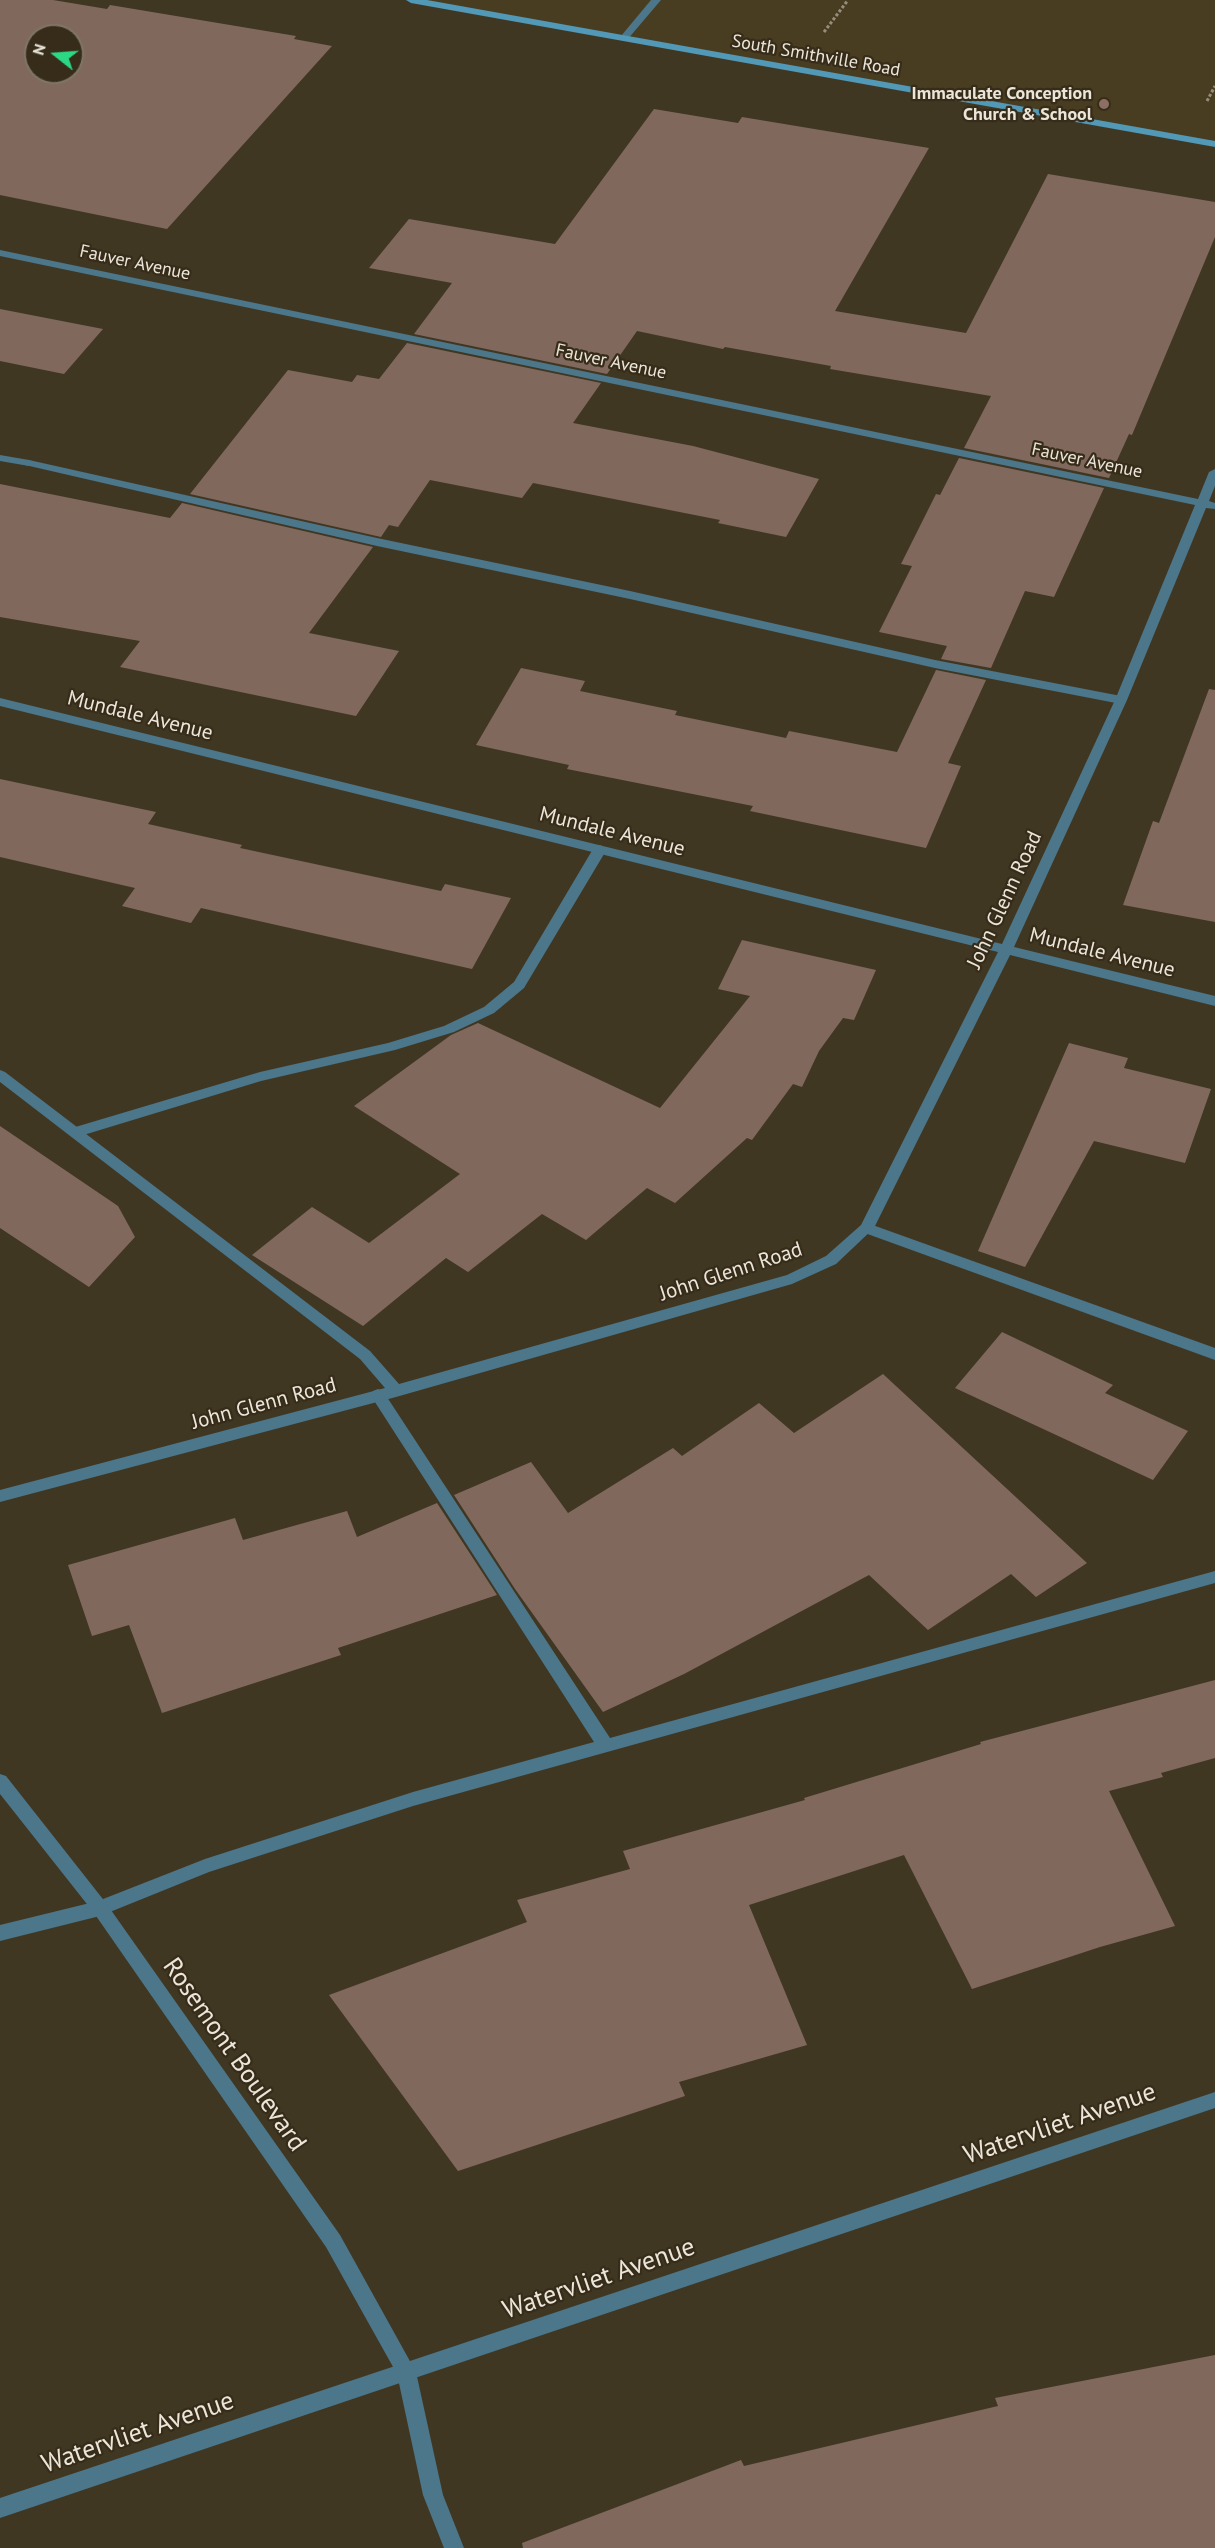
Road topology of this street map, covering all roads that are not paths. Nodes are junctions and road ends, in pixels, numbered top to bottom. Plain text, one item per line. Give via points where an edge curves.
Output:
1 (411, 0) edge
2 (656, 0) edge
3 (624, 38) junction
4 (1215, 144) edge
5 (0, 253) edge
6 (0, 458) edge
7 (1215, 472) edge
8 (1209, 505) edge
9 (1121, 700) junction
10 (0, 702) edge
11 (600, 849) junction
12 (1006, 949) junction
13 (1215, 1001) edge
14 (0, 1075) edge
15 (77, 1132) junction
16 (867, 1228) junction
17 (1215, 1354) edge
18 (396, 1391) junction
19 (378, 1395) junction
20 (0, 1496) edge
21 (1215, 1577) edge
22 (606, 1746) junction
23 (0, 1781) edge
24 (99, 1908) junction
25 (0, 1933) edge
26 (1215, 2100) edge
27 (406, 2372) junction
28 (0, 2508) edge
29 (454, 2548) edge

1 - 3 main road, South Smithville Road
2 - 3 street
3 - 4 main road, South Smithville Road
5 - 8 street, Fauver Avenue
6 - 9 street via 935,664
7 - 8 street, John Glenn Road
8 - 9 street, John Glenn Road
9 - 12 street, John Glenn Road
10 - 11 street, Mundale Avenue
11 - 12 street, Mundale Avenue
11 - 15 street via 519,985 489,1010 449,1029 400,1044 260,1077
12 - 13 street, Mundale Avenue
12 - 16 street, John Glenn Road
14 - 15 street
15 - 18 street via 364,1355
16 - 17 street
16 - 18 street, John Glenn Road via 831,1260 792,1280
18 - 19 street, John Glenn Road
19 - 20 street, John Glenn Road
19 - 22 street
21 - 22 street
22 - 24 street via 413,1799 206,1866
23 - 24 street, Rosemont Boulevard
24 - 25 street
24 - 27 street, Rosemont Boulevard via 333,2241
26 - 27 street, Watervliet Avenue
27 - 28 street, Watervliet Avenue
27 - 29 street, Rosemont Boulevard via 433,2495

